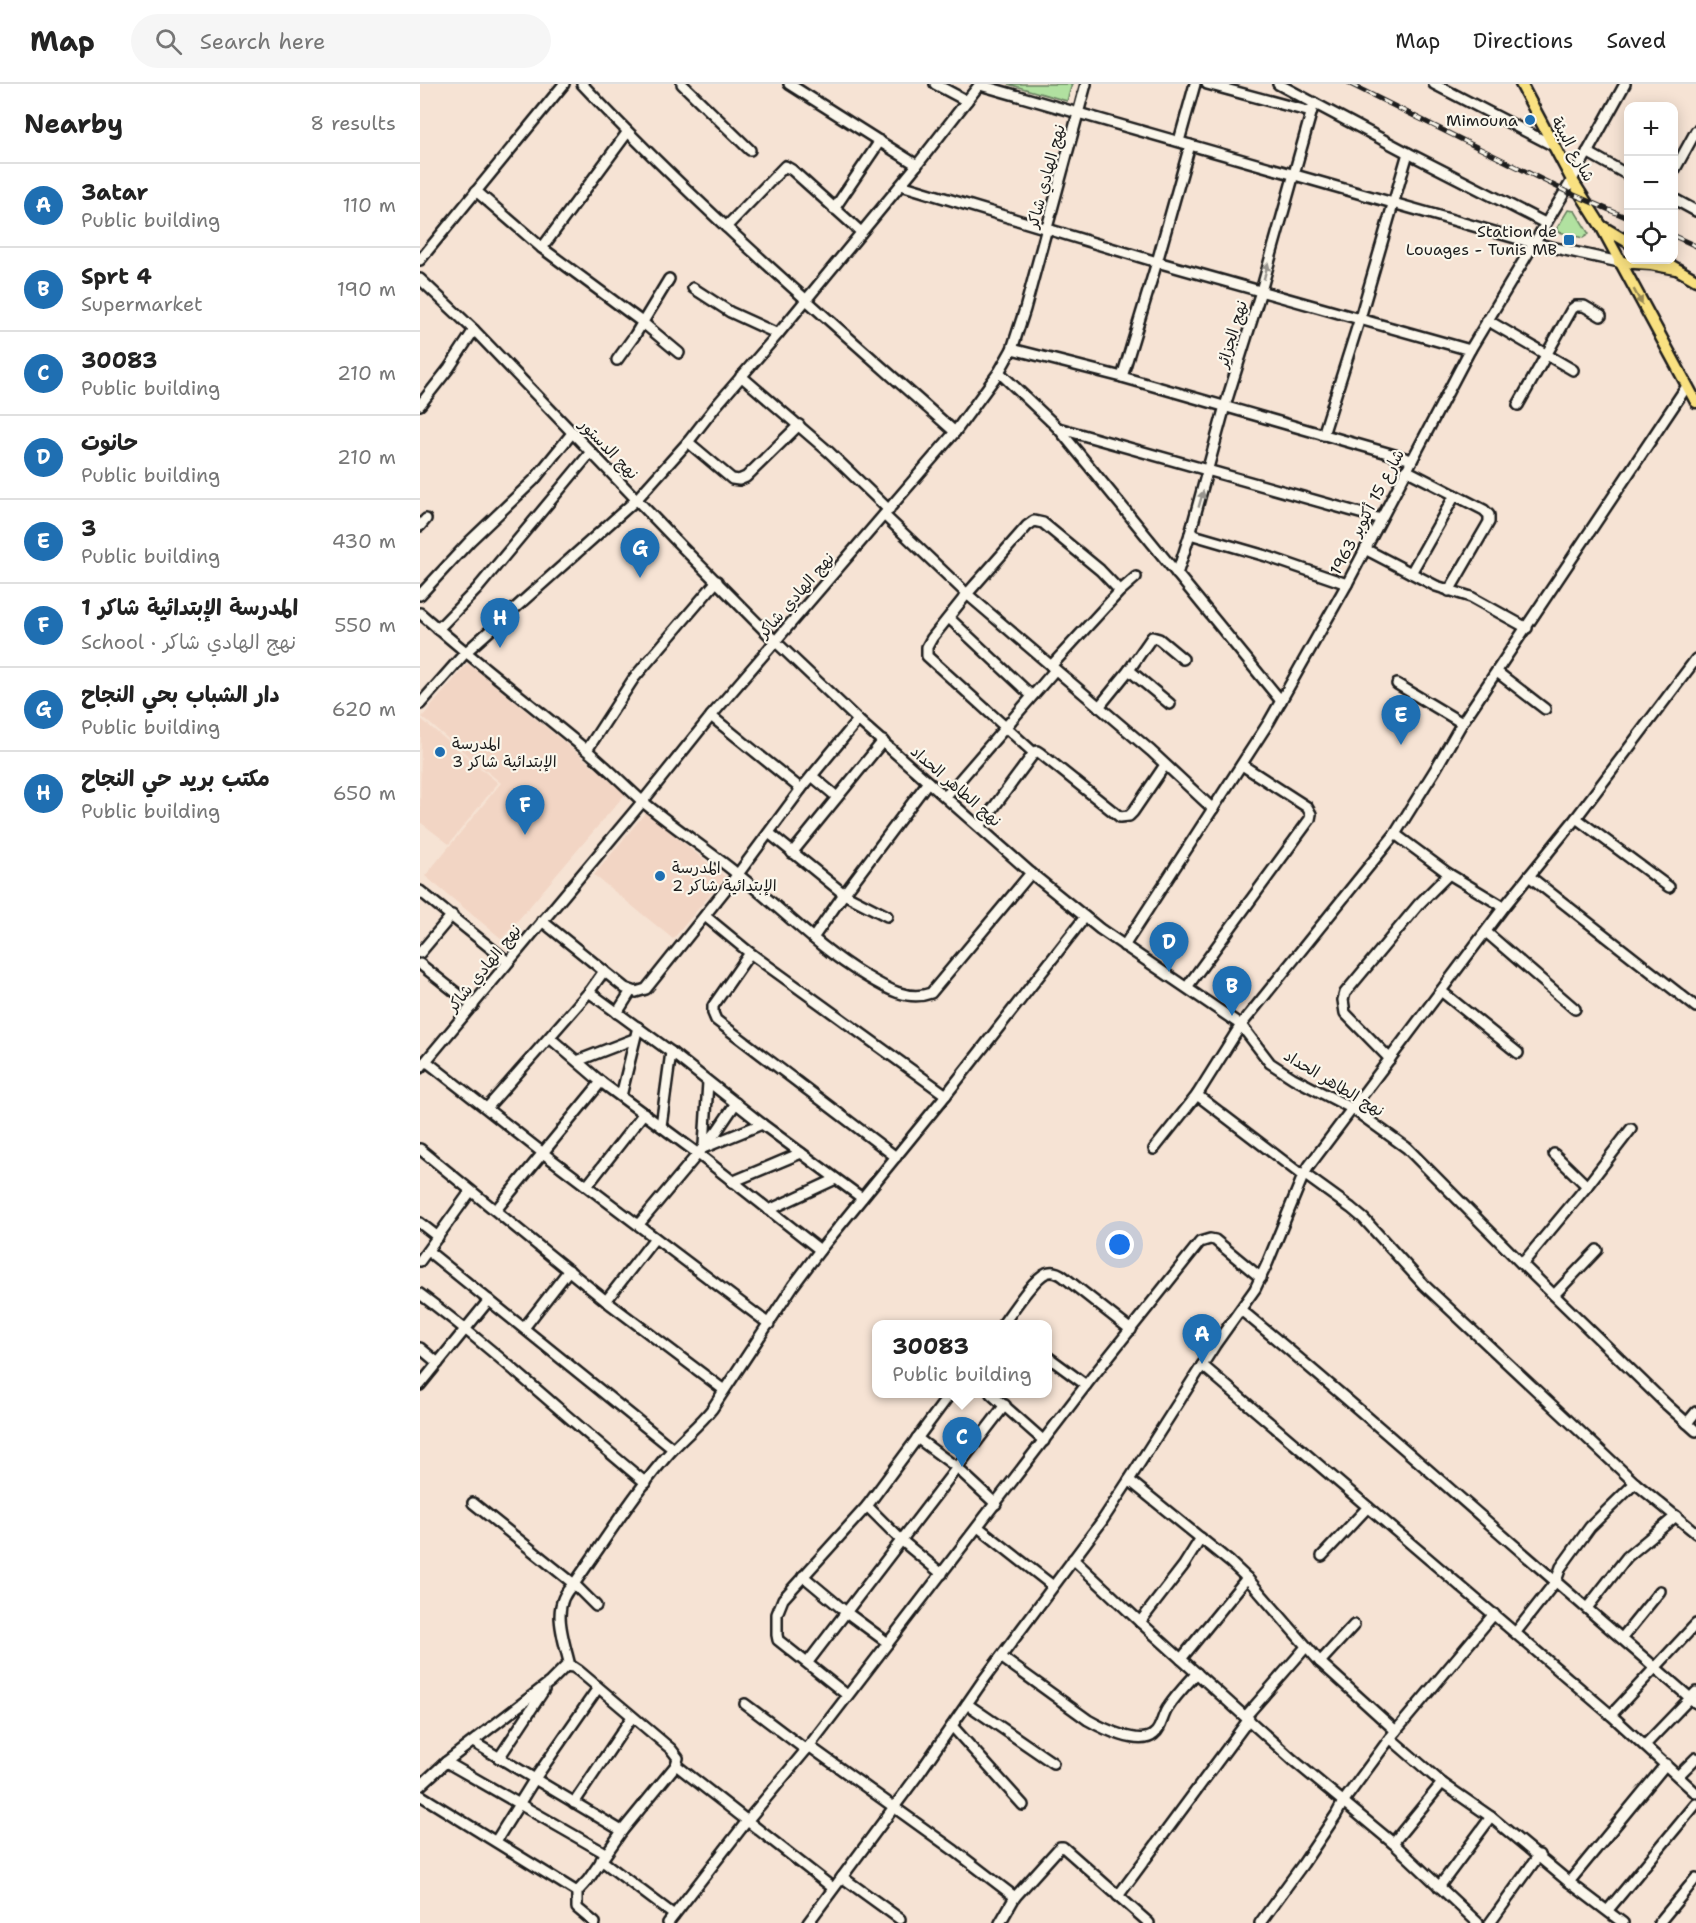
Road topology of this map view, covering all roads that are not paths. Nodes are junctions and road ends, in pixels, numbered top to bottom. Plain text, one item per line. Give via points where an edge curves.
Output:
1 (564, 84) edge
2 (582, 84) edge
3 (682, 84) edge
4 (789, 84) edge
5 (935, 84) edge
6 (980, 84) edge
7 (1086, 84) edge
8 (1195, 84) edge
9 (1207, 84) edge
10 (1278, 84) edge
11 (1434, 84) edge
12 (1624, 84) edge
13 (1522, 85) edge
14 (967, 100) junction
15 (1312, 107) junction
16 (1078, 113) junction
17 (1696, 131) edge
18 (627, 133) junction
19 (880, 141) junction
20 (1179, 141) junction
21 (1190, 145) junction
22 (1554, 146) junction
23 (750, 150) dead end
24 (1587, 152) junction
25 (1408, 153) junction
26 (1678, 164) edge
27 (917, 165) junction
28 (1624, 172) edge
29 (1293, 174) junction
30 (1572, 180) junction
31 (901, 185) junction
32 (476, 191) junction
33 (1678, 201) edge
34 (1394, 203) junction
35 (834, 209) junction
36 (1696, 211) edge
37 (1545, 223) junction
38 (1601, 226) junction
39 (726, 227) junction
40 (1047, 230) junction
41 (861, 232) junction
42 (1624, 239) edge
43 (1533, 243) junction
44 (542, 248) junction
45 (420, 260) edge
46 (1157, 262) junction
47 (1619, 262) junction
48 (1667, 264) edge
49 (1676, 269) junction
50 (420, 279) edge
51 (669, 279) dead end
52 (1696, 280) edge
53 (693, 288) dead end
54 (1261, 291) junction
55 (806, 299) junction
56 (1601, 315) dead end
57 (1360, 318) junction
58 (1487, 320) junction
59 (642, 322) junction
60 (474, 330) junction
61 (778, 334) junction
62 (1012, 349) junction
63 (1470, 350) junction
64 (679, 353) dead end
65 (1547, 355) junction
66 (617, 360) dead end
67 (1573, 370) dead end
68 (999, 372) junction
69 (741, 376) junction
70 (1122, 377) junction
71 (1687, 386) junction
72 (1696, 402) edge
73 (420, 405) edge
74 (1518, 405) dead end
75 (1225, 406) junction
76 (799, 425) junction
77 (1058, 428) junction
78 (573, 432) junction
79 (955, 432) junction
80 (1323, 435) junction
81 (688, 442) junction
82 (591, 452) junction
83 (1412, 460) junction
84 (1406, 470) junction
85 (1209, 471) junction
86 (1455, 495) junction
87 (636, 500) junction
88 (887, 512) junction
89 (1381, 519) junction
90 (1190, 534) junction
91 (1365, 549) junction
92 (1411, 573) junction
93 (1177, 574) junction
94 (1136, 577) dead end
95 (717, 581) junction
96 (1347, 584) junction
97 (1120, 591) junction
98 (1449, 591) junction
99 (967, 594) junction
100 (420, 595) edge
101 (420, 613) edge
102 (949, 618) junction
103 (1527, 628) junction
104 (438, 629) junction
105 (775, 641) junction
106 (466, 652) junction
107 (1183, 659) dead end
108 (1696, 659) edge
109 (1053, 668) junction
110 (1129, 670) junction
111 (1497, 672) junction
112 (1397, 684) dead end
113 (1032, 696) junction
114 (1281, 701) junction
115 (420, 704) edge
116 (1170, 704) dead end
117 (1099, 707) junction
118 (1545, 709) dead end
119 (711, 716) junction
120 (858, 720) junction
121 (1462, 723) junction
122 (1006, 727) junction
123 (883, 741) junction
124 (587, 750) junction
125 (1034, 753) junction
126 (1165, 765) junction
127 (1242, 765) junction
128 (812, 776) junction
129 (928, 782) junction
130 (801, 789) junction
131 (946, 796) junction
132 (837, 797) junction
133 (643, 801) junction
134 (1213, 809) junction
135 (1576, 818) junction
136 (980, 826) junction
137 (769, 833) junction
138 (1395, 834) junction
139 (792, 853) junction
140 (1031, 873) junction
141 (738, 874) junction
142 (1449, 874) junction
143 (1529, 876) junction
144 (1669, 887) dead end
145 (420, 891) edge
146 (844, 894) junction
147 (1504, 907) junction
148 (452, 915) junction
149 (705, 916) junction
150 (887, 916) dead end
151 (1085, 916) junction
152 (542, 921) junction
153 (1486, 932) junction
154 (813, 938) junction
155 (1124, 946) junction
156 (420, 953) edge
157 (750, 953) junction
158 (508, 962) junction
159 (420, 964) edge
160 (604, 971) junction
161 (1187, 987) junction
162 (631, 991) junction
163 (1441, 991) junction
164 (589, 992) junction
165 (472, 1006) junction
166 (1696, 1007) edge
167 (1575, 1009) dead end
168 (617, 1013) junction
169 (1241, 1025) junction
170 (638, 1027) junction
171 (550, 1038) junction
172 (634, 1039) junction
173 (671, 1052) junction
174 (1518, 1053) dead end
175 (1390, 1059) junction
176 (578, 1061) junction
177 (423, 1064) edge
178 (601, 1082) junction
179 (708, 1082) junction
180 (946, 1095) junction
181 (1197, 1095) junction
182 (621, 1096) junction
183 (736, 1103) junction
184 (487, 1108) junction
185 (1353, 1109) junction
186 (644, 1113) junction
187 (762, 1124) junction
188 (661, 1126) junction
189 (1631, 1129) dead end
190 (420, 1149) edge
191 (701, 1149) junction
192 (1154, 1149) dead end
193 (543, 1153) junction
194 (801, 1153) junction
195 (1554, 1154) dead end
196 (896, 1157) junction
197 (1303, 1175) junction
198 (836, 1179) junction
199 (732, 1182) junction
200 (587, 1186) junction
201 (1587, 1186) junction
202 (470, 1192) junction
203 (862, 1198) junction
204 (496, 1210) junction
205 (770, 1210) junction
206 (420, 1223) edge
207 (639, 1224) junction
208 (438, 1237) junction
209 (655, 1238) junction
210 (820, 1250) junction
211 (1597, 1250) dead end
212 (428, 1251) junction
213 (420, 1261) edge
214 (1522, 1264) junction
215 (569, 1270) junction
216 (1261, 1278) junction
217 (420, 1294) edge
218 (1554, 1295) junction
219 (489, 1300) junction
220 (606, 1301) junction
221 (1241, 1310) junction
222 (1007, 1320) edge
223 (769, 1324) junction
224 (524, 1328) junction
225 (466, 1329) junction
226 (1131, 1330) junction
227 (420, 1348) edge
228 (1052, 1360) edge
229 (438, 1363) junction
230 (1202, 1365) junction
231 (420, 1385) edge
232 (1086, 1385) junction
233 (724, 1390) junction
234 (947, 1398) edge
235 (996, 1398) edge
236 (1005, 1405) junction
237 (1696, 1412) edge
238 (1687, 1423) junction
239 (1696, 1431) edge
240 (917, 1438) junction
241 (1044, 1441) junction
242 (673, 1449) junction
243 (956, 1467) junction
244 (1129, 1480) junction
245 (646, 1483) junction
246 (1635, 1483) junction
247 (473, 1503) dead end
248 (996, 1504) junction
249 (867, 1506) junction
250 (1368, 1507) junction
251 (1676, 1516) junction
252 (978, 1527) junction
253 (1696, 1533) edge
254 (1201, 1538) junction
255 (901, 1540) junction
256 (1322, 1557) dead end
257 (1073, 1559) junction
258 (942, 1574) junction
259 (803, 1576) junction
260 (1247, 1578) junction
261 (1556, 1581) junction
262 (574, 1584) junction
263 (1053, 1586) junction
264 (1660, 1591) dead end
265 (596, 1606) dead end
266 (1587, 1608) junction
267 (846, 1612) junction
268 (1494, 1614) junction
269 (1140, 1622) junction
270 (1696, 1624) edge
271 (1354, 1625) dead end
272 (1516, 1632) junction
273 (1622, 1638) junction
274 (888, 1643) junction
275 (1306, 1647) junction
276 (1001, 1657) junction
277 (1181, 1659) junction
278 (807, 1662) junction
279 (1320, 1662) junction
280 (570, 1666) junction
281 (1654, 1667) junction
282 (1197, 1673) junction
283 (550, 1682) junction
284 (598, 1688) junction
285 (847, 1695) junction
286 (1694, 1698) edge
287 (745, 1704) dead end
288 (967, 1704) junction
289 (1611, 1715) junction
290 (633, 1718) junction
291 (1247, 1718) junction
292 (952, 1726) junction
293 (1393, 1734) junction
294 (472, 1742) junction
295 (1645, 1745) junction
296 (807, 1748) junction
297 (499, 1758) junction
298 (1696, 1758) edge
299 (446, 1762) junction
300 (1053, 1763) dead end
301 (1666, 1764) junction
302 (676, 1765) junction
303 (1678, 1776) junction
304 (534, 1780) junction
305 (1442, 1783) junction
306 (420, 1786) edge
307 (1696, 1793) edge
308 (420, 1795) edge
309 (1343, 1802) junction
310 (574, 1803) junction
311 (520, 1804) junction
312 (1696, 1804) edge
313 (1023, 1805) dead end
314 (894, 1808) junction
315 (1491, 1817) junction
316 (747, 1821) junction
317 (622, 1831) junction
318 (496, 1842) junction
319 (1393, 1843) junction
320 (1539, 1855) junction
321 (603, 1856) junction
322 (842, 1877) junction
323 (1696, 1878) edge
324 (1569, 1882) junction
325 (1439, 1887) junction
326 (833, 1888) junction
327 (577, 1892) junction
328 (1118, 1896) junction
329 (1015, 1897) junction
330 (1608, 1910) junction
331 (671, 1919) edge
332 (900, 1919) dead end
333 (595, 1923) edge
334 (808, 1923) edge
335 (1000, 1923) edge
336 (1149, 1923) edge
337 (1260, 1923) edge
338 (1478, 1923) edge
339 (1490, 1923) edge
340 (1623, 1923) edge
341 (1659, 1923) edge

1 - 32 street
2 - 18 street
3 - 23 street
4 - 19 street
5 - 14 street
6 - 14 street
6 - 16 street
7 - 16 street, نهج الهادي شاكر
8 - 20 street
9 - 15 street
10 - 15 street
11 - 22 street
12 - 24 street, شارع 15 أكتوبر 1963
13 - 22 main road, شارع البيئة
14 - 27 street
15 - 25 street
15 - 29 street, نهج الجزائر
16 - 20 street
16 - 40 street, نهج الهادي شاكر
17 - 26 street
18 - 39 street
18 - 44 street
19 - 27 street
19 - 35 street
20 - 21 street
21 - 29 street
21 - 46 street
22 - 30 main road, شارع البيئة
24 - 28 street
24 - 30 street, شارع 15 أكتوبر 1963
25 - 34 street
25 - 37 street
27 - 31 street
29 - 34 street
54 -> 29 street, نهج الجزائر
30 - 37 street, شارع 15 أكتوبر 1963
30 - 38 main road, شارع البيئة
31 - 40 street
31 - 41 street
32 - 44 street
32 - 45 street
33 - 36 street
34 - 43 street
34 - 57 street
35 - 39 street via 785,166
35 - 41 street
37 - 43 street, شارع 15 أكتوبر 1963
38 - 42 main road, شارع البيئة
38 - 47 main road, شارع البيئة
39 - 55 street
40 - 46 street
40 - 62 street, نهج الهادي شاكر
41 - 55 street
43 - 47 street
43 - 58 street, شارع 15 أكتوبر 1963
44 - 59 street
46 - 54 street
46 - 70 street
47 - 49 main road
47 -> 71 main road, شارع البيئة
48 - 49 main road
49 - 52 main road
50 - 60 street, نهج الدستور
51 - 59 street
53 - 61 street via 730,312
54 - 57 street
54 - 75 street, نهج الجزائر
55 - 61 street
55 - 79 street
56 - 65 street via 1576,306
57 - 63 street
57 - 80 street
58 - 63 street, شارع 15 أكتوبر 1963
58 - 65 street
59 - 64 street
59 - 66 street
60 - 73 street
60 - 78 street, نهج الدستور
61 - 69 street
62 - 68 street, نهج الهادي شاكر
62 - 70 street
63 - 83 street, شارع 15 أكتوبر 1963
65 - 67 street
65 - 74 street
68 - 77 street
68 - 79 street, نهج الهادي شاكر
69 - 76 street
69 - 81 street
70 - 75 street
71 - 72 main road, شارع البيئة
71 - 103 street
75 - 80 street
75 - 85 street, نهج الجزائر
76 - 81 street via 746,477 738,480
76 - 88 street
77 - 85 street
77 - 93 street
78 - 82 street, نهج الدستور
78 - 100 street via 534,480
79 - 88 street, نهج الهادي شاكر
80 - 83 street
81 - 87 street
82 - 87 street, نهج الدستور
82 - 104 street via 477,589
83 - 84 street, شارع 15 أكتوبر 1963
84 - 86 street
84 - 89 street, شارع 15 أكتوبر 1963
85 - 89 street
90 -> 85 street, نهج الجزائر
86 - 92 street
86 - 98 street via 1484,510 1490,520
87 - 95 street, نهج الدستور
87 - 106 street
88 - 99 street
88 - 105 street, نهج الهادي شاكر
89 - 91 street, شارع 15 أكتوبر 1963
90 - 93 street, نهج الجزائر
90 - 96 street
91 - 92 street
91 - 96 street, شارع 15 أكتوبر 1963
92 - 98 street
93 - 114 street
94 - 97 street
95 - 105 street, نهج الدستور
95 - 124 street via 634,678
96 - 114 street, شارع 15 أكتوبر 1963
97 - 99 street via 1100,570 1037,521 1028,526
97 - 109 street
98 - 103 street via 1471,597
99 - 102 street
99 - 109 street
101 - 104 street
102 - 113 street
102 - 122 street via 929,643 927,656
103 - 111 street
104 - 106 street
105 - 119 street, نهج الهادي شاكر
105 - 120 street, نهج الطاهر الحداد
106 - 115 street
106 - 124 street
107 - 110 street via 1154,637
108 - 135 street
109 - 113 street
109 - 117 street
110 - 116 street
110 - 117 street
111 - 118 street
111 - 121 street
112 - 121 street
113 - 122 street
114 - 127 street, شارع 15 أكتوبر 1963
117 - 126 street
119 - 130 street
119 - 133 street, نهج الهادي شاكر
120 - 123 street, نهج الطاهر الحداد
120 - 128 street
121 - 138 street
122 - 125 street
122 - 131 street
123 - 129 street, نهج الطاهر الحداد
123 - 132 street
124 - 133 street
125 - 126 street via 1040,753 1125,818
125 - 136 street
126 - 134 street
127 - 134 street, شارع 15 أكتوبر 1963
127 - 161 street via 1307,807 1310,819
128 - 130 street
128 - 132 street
129 - 131 street, نهج الطاهر الحداد
129 - 146 street
130 - 137 street
131 - 136 street, نهج الطاهر الحداد
132 - 139 street
133 - 141 street
133 - 152 street, نهج الهادي شاكر
134 - 155 street, شارع 15 أكتوبر 1963
135 - 143 street
135 - 144 street
136 - 140 street, نهج الطاهر الحداد
137 - 139 street
137 - 141 street
138 - 142 street
138 - 169 street
139 - 146 street
140 - 151 street, نهج الطاهر الحداد
140 - 154 street via 939,985 922,996 911,997 887,988
141 - 149 street
141 - 154 street
142 - 147 street
142 - 175 street via 1345,993 1346,1013
143 - 147 street
143 - 166 street
145 - 148 street
146 - 150 street
146 - 154 street
147 - 153 street
148 - 156 street
148 - 158 street
149 - 157 street
149 - 162 street via 651,985
151 - 155 street, نهج الطاهر الحداد
151 - 180 street
152 - 158 street, نهج الهادي شاكر
152 - 160 street
153 - 163 street
153 - 167 street
155 - 161 street, نهج الطاهر الحداد
157 - 180 street
157 - 196 street via 713,1006 716,1020
158 - 165 street, نهج الهادي شاكر
159 - 165 street
160 - 162 street
160 - 164 street
161 - 169 street, نهج الطاهر الحداد
162 - 168 street
163 - 174 street
163 - 175 street
164 - 168 street
164 - 171 street
165 - 177 street, نهج الهادي شاكر
168 - 170 street
169 - 181 street
169 - 185 street, نهج الطاهر الحداد via 1262,1054 1280,1070
170 - 172 street
170 - 173 street
171 - 176 street
171 - 184 street
172 - 176 street
172 - 182 street
173 - 179 street
173 - 188 street
175 - 185 street
176 - 178 street
177 - 184 street
178 - 182 street
178 - 193 street
179 - 183 street
179 - 191 street
180 - 196 street
181 - 192 street
181 - 197 street
182 - 186 street
183 - 187 street
183 - 191 street
184 - 193 street
185 - 197 street
185 - 214 street, نهج الطاهر الحداد via 1407,1148
186 - 188 street
186 - 200 street
187 - 191 street
187 - 194 street
188 - 191 street
189 - 201 street
190 - 202 street
191 - 199 street
191 - 207 street
193 - 200 street
193 - 204 street
194 - 198 street
194 - 199 street
195 - 201 street
196 - 203 street
197 - 216 street
197 - 246 street via 1364,1219 1424,1285
198 - 203 street
198 - 205 street
199 - 205 street
200 - 207 street
201 - 214 street
202 - 204 street
202 - 208 street
203 - 210 street
204 - 215 street
205 - 210 street
206 - 208 street
207 - 209 street
208 - 212 street
209 - 220 street
209 - 223 street
210 - 223 street
211 - 218 street
212 - 213 street
212 - 219 street
214 - 218 street, نهج الطاهر الحداد
215 - 220 street
215 - 224 street
216 - 221 street
216 - 226 street via 1221,1245 1210,1239 1200,1242
217 - 225 street
218 - 238 street, نهج الطاهر الحداد
219 - 224 street
219 - 225 street
220 - 233 street
221 - 230 street
221 - 261 street
222 - 226 street via 1041,1277 1055,1272
223 - 233 street
224 - 242 street
225 - 229 street
225 - 245 street
226 - 232 street
227 - 229 street
228 - 232 street
229 - 231 street
230 - 244 street
230 - 250 street
232 - 241 street
233 - 242 street via 701,1423
234 - 240 street
235 - 236 street
236 - 241 street
236 - 243 street
237 - 238 street
238 - 239 street, نهج الطاهر الحداد
240 - 243 street
240 - 249 street
241 - 248 street
242 - 245 street
243 - 248 street
243 - 255 street
244 - 254 street
244 - 257 street
245 - 262 street
246 - 251 street
246 - 261 street via 1590,1527
247 - 262 street
248 - 252 street
249 - 255 street
249 - 259 street
250 - 256 street
250 - 268 street
251 - 253 street
251 - 266 street via 1627,1557
252 - 258 street
252 - 263 street
254 - 260 street
254 - 269 street
255 - 258 street
255 - 267 street
257 - 263 street
257 - 269 street
258 - 274 street
259 - 267 street
259 - 278 street via 783,1599 777,1614 777,1635 782,1644
260 - 275 street
260 - 277 street
261 - 266 street
261 - 272 street
262 - 265 street
262 - 280 street via 564,1594 560,1612
263 - 276 street
264 - 273 street
266 - 273 street
267 - 274 street
267 - 278 street
268 - 272 street
268 - 293 street
269 - 277 street
270 - 281 street
271 - 279 street
272 - 289 street
273 - 281 street
274 - 285 street
275 - 279 street
275 - 291 street
276 - 282 street via 1088,1720 1130,1737 1154,1735 1167,1708
276 - 288 street
277 - 282 street
278 - 285 street
279 - 293 street
280 - 283 street
280 - 284 street
281 - 286 street
281 - 289 street
282 - 291 street
283 - 294 street
283 - 297 street
284 - 290 street
284 - 304 street
285 - 296 street
286 - 295 street
287 - 296 street
288 - 292 street
288 - 300 street
289 - 295 street
290 - 302 street via 676,1754
290 - 310 street
291 - 309 street
291 - 328 street
292 - 313 street
292 - 314 street
293 - 305 street
293 - 309 street
294 - 297 street
294 - 299 street
295 - 301 street
296 - 314 street
296 - 316 street
297 - 304 street
298 - 303 street
299 - 306 street
299 - 311 street
301 - 303 street
301 - 324 street
302 - 316 street
302 - 317 street
303 - 307 street
304 - 310 street
304 - 311 street
305 - 315 street
305 - 319 street
308 - 318 street
309 - 319 street
309 - 337 street
310 - 317 street
311 - 318 street
311 - 321 street
312 - 330 street
314 - 322 street
314 - 329 street
315 - 320 street
315 - 325 street
316 - 326 street
316 - 331 street
317 - 321 street
318 - 327 street
319 - 325 street
320 - 324 street
320 - 339 street
321 - 327 street
321 - 331 street
322 - 326 street
322 - 332 street
323 - 341 street
324 - 330 street
325 - 338 street
326 - 334 street
327 - 333 street via 577,1908
328 - 329 street via 1060,1847
328 - 336 street
329 - 335 street
330 - 340 street

